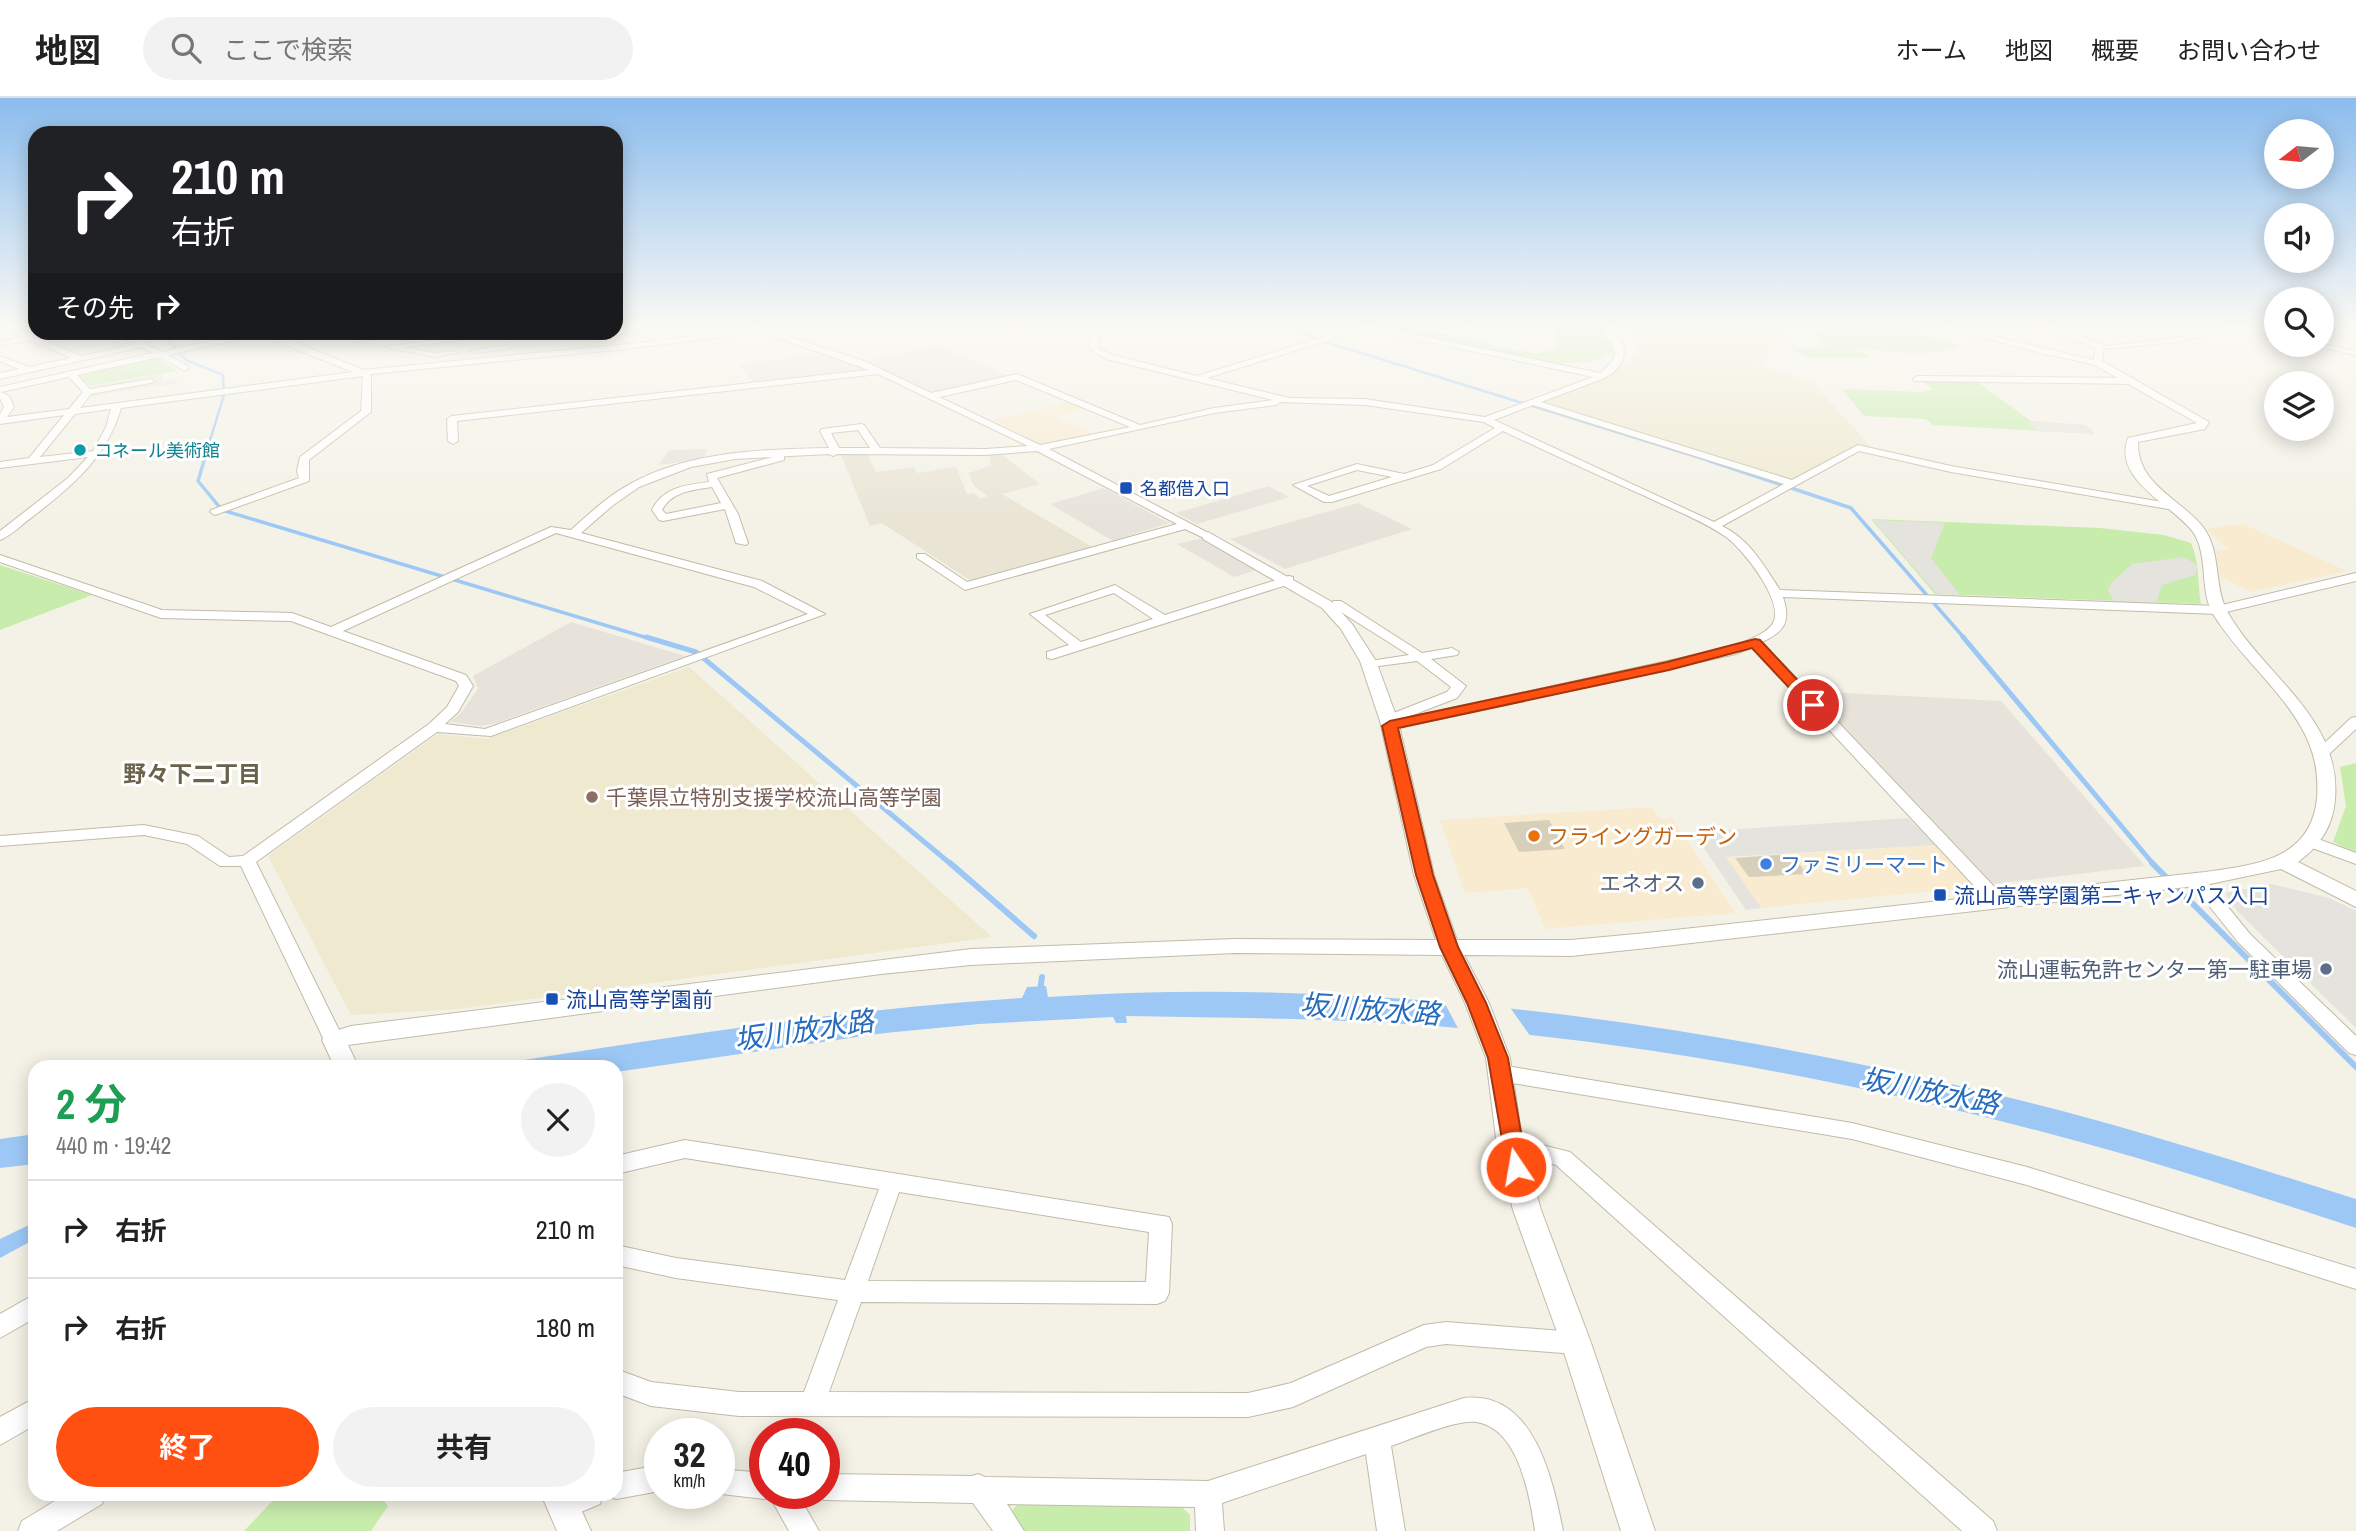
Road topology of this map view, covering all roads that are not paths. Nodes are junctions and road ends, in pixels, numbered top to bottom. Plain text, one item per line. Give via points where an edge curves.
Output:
1 (1, 393) edge
2 (87, 393) edge
3 (209, 393) edge
4 (366, 393) edge
5 (689, 393) edge
6 (922, 393) edge
7 (943, 393) edge
8 (1055, 393) edge
9 (1257, 393) edge
10 (1555, 393) edge
11 (2153, 393) edge
12 (929, 396) junction
13 (1289, 401) junction
14 (1527, 403) junction
15 (117, 405) junction
16 (74, 411) junction
17 (1486, 419) junction
18 (0, 421) edge
19 (1138, 427) junction
20 (1503, 427) junction
21 (453, 441) dead end
22 (1039, 448) junction
23 (97, 453) junction
24 (791, 453) junction
25 (834, 453) junction
26 (874, 453) junction
27 (32, 461) junction
28 (0, 465) edge
29 (1405, 477) junction
30 (714, 484) junction
31 (1791, 486) junction
32 (727, 505) junction
33 (2174, 507) junction
34 (220, 510) dead end
35 (1186, 524) junction
36 (1716, 525) junction
37 (574, 533) junction
38 (1208, 536) joint
39 (0, 537) edge
40 (743, 543) dead end
41 (921, 556) dead end
42 (2, 559) edge
43 (2356, 577) edge
44 (1289, 580) junction
45 (1776, 593) junction
46 (1337, 604) dead end
47 (2218, 610) junction
48 (1162, 618) junction
49 (335, 630) junction
50 (1755, 643) junction
51 (1078, 646) junction
52 (1452, 652) dead end
53 (1052, 655) dead end
54 (1420, 657) junction
55 (1369, 664) junction
56 (2356, 721) edge
57 (1389, 723) junction
58 (434, 727) junction
59 (2322, 753) junction
60 (0, 841) edge
61 (2310, 841) junction
62 (2356, 859) edge
63 (247, 861) junction
64 (2283, 862) junction
65 (2195, 878) junction
66 (2356, 900) edge
67 (1998, 901) junction
68 (1453, 955) junction
69 (2356, 1048) edge
70 (340, 1053) edge
71 (1499, 1065) junction
72 (1510, 1146) junction
73 (623, 1163) edge
74 (892, 1182) junction
75 (623, 1257) edge
76 (2356, 1279) edge
77 (850, 1291) junction
78 (28, 1309) edge
79 (0, 1327) edge
80 (1576, 1343) junction
81 (623, 1384) edge
82 (812, 1404) junction
83 (28, 1414) edge
84 (0, 1432) edge
85 (1377, 1438) junction
86 (644, 1481) edge
87 (623, 1485) edge
88 (840, 1487) edge
89 (978, 1488) junction
90 (1208, 1494) junction
91 (81, 1501) edge
92 (792, 1509) edge
93 (32, 1531) edge
94 (805, 1531) edge
95 (1010, 1531) edge
96 (1210, 1531) edge
97 (1391, 1531) edge
98 (1549, 1531) edge
99 (1638, 1531) edge
100 (1983, 1531) edge

1 - 18 street via 9,407
2 - 16 street
3 - 15 street
4 - 34 street via 366,412 304,459 305,479
5 - 21 street via 452,419
6 - 12 street
7 - 12 street
8 - 19 street
9 - 13 street
10 - 14 street
11 - 33 street via 2203,422 2201,427 2132,440 2130,447 2141,475
12 - 22 street
13 - 17 street via 1365,402
13 - 19 street via 1244,404
14 - 17 street
14 - 31 street
15 - 16 street
15 - 23 street via 113,426
16 - 18 street
16 - 27 street
17 - 20 street
19 - 22 street
20 - 29 street via 1437,467
20 - 36 street
22 - 26 street
22 - 35 street
23 - 27 street
23 - 39 street via 74,479
24 - 25 street
24 - 30 street via 711,476
24 - 37 street via 757,452 660,474 617,496
25 - 26 street
25 - 26 street via 825,431 861,427
27 - 28 street
29 - 29 street via 1328,500 1297,485 1357,467
30 - 32 street
30 - 32 street via 671,493 657,510 663,518
31 - 33 street via 1858,448 1951,469
31 - 36 street
32 - 40 street
33 - 47 street via 2203,539
35 - 38 street
35 - 41 street via 965,586
36 - 45 street via 1751,554
37 - 49 street via 555,529
37 - 58 street via 758,584 819,614 486,733
38 - 44 street
42 - 49 street via 161,614 279,615
43 - 47 street
44 - 48 street
44 - 55 street via 1327,605
45 - 47 street
45 - 50 street via 1782,613 1779,624
46 - 54 street
47 - 59 street via 2299,710
48 - 51 street
48 - 51 street via 1115,589 1035,614
49 - 58 street via 461,678 466,685 463,696
50 - 57 street via 1669,666
50 - 67 street
51 - 53 street
52 - 54 street
54 - 55 street
54 - 57 street via 1459,686 1452,695
55 - 57 street
56 - 59 street
57 - 68 street via 1424,875
58 - 63 street
59 - 61 street via 2328,799 2319,829
60 - 63 street via 144,830 192,840 226,862
61 - 62 street
61 - 64 street
63 - 70 street
64 - 65 street
64 - 66 street
65 - 67 street
65 - 69 street via 2244,938
67 - 68 street via 1571,948
68 - 70 street via 1235,946 971,957 351,1035
68 - 71 street
71 - 72 street
71 - 76 street via 1865,1134 2040,1180
72 - 80 street via 1527,1210
72 - 100 street via 1562,1158
73 - 74 street via 685,1149
74 - 77 street
74 - 77 street via 1161,1224 1157,1293
75 - 77 street
77 - 82 street
78 - 79 street
80 - 82 street via 1446,1333 1424,1336 1293,1395 1248,1405
80 - 99 street
81 - 82 street via 651,1394 739,1404
83 - 84 street
85 - 90 street
85 - 97 street
85 - 98 street via 1463,1411 1489,1414 1509,1428 1524,1447 1541,1485
86 - 87 street
88 - 89 street
89 - 90 street
89 - 95 street
90 - 96 street
91 - 93 street
92 - 94 street

